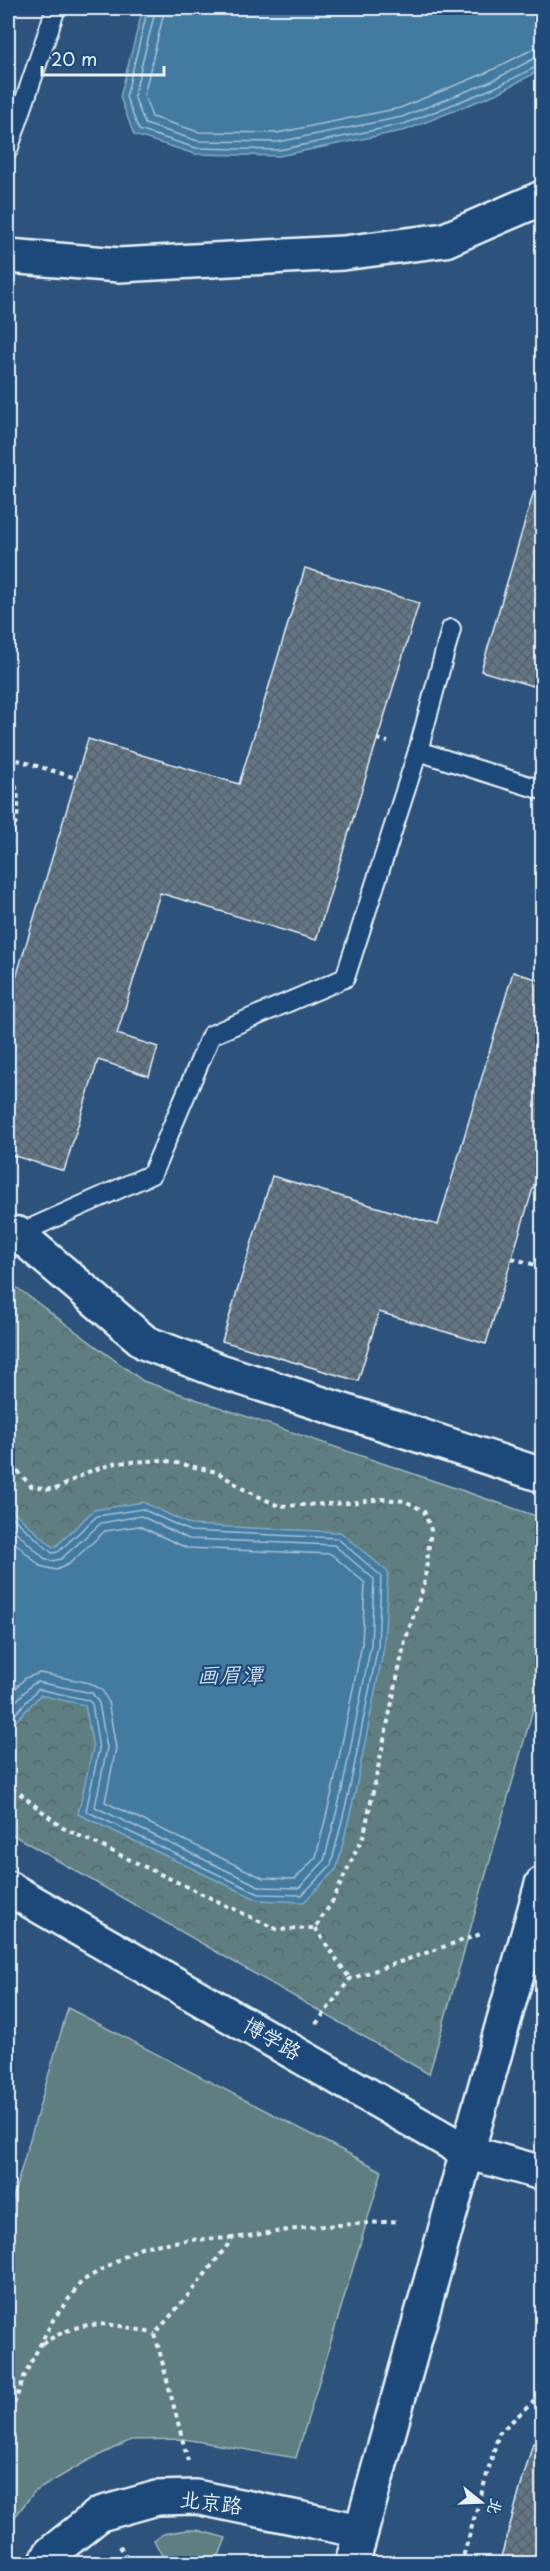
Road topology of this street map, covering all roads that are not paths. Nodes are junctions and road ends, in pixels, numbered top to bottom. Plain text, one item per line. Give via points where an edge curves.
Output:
1 (56, 8) edge
2 (8, 150) edge
3 (543, 198) edge
4 (8, 256) edge
5 (451, 629) dead end
6 (418, 752) junction
7 (543, 790) edge
8 (13, 1234) edge
9 (543, 1475) edge
10 (543, 1884) edge
11 (8, 1888) edge
12 (467, 2152) junction
13 (543, 2173) edge
14 (361, 2531) junction
15 (45, 2564) edge
16 (352, 2564) edge

1 - 2 lane
3 - 4 street via 445,240 343,253 118,265
5 - 6 lane
6 - 7 lane
6 - 8 lane via 345,978 211,1035 152,1174
8 - 9 street via 146,1343 219,1371
10 - 12 street
11 - 12 street, 博学路
12 - 13 street, 博学路
12 - 14 street
14 - 15 street, 北京路 via 196,2497 157,2498 100,2514 51,2553
14 - 16 street

